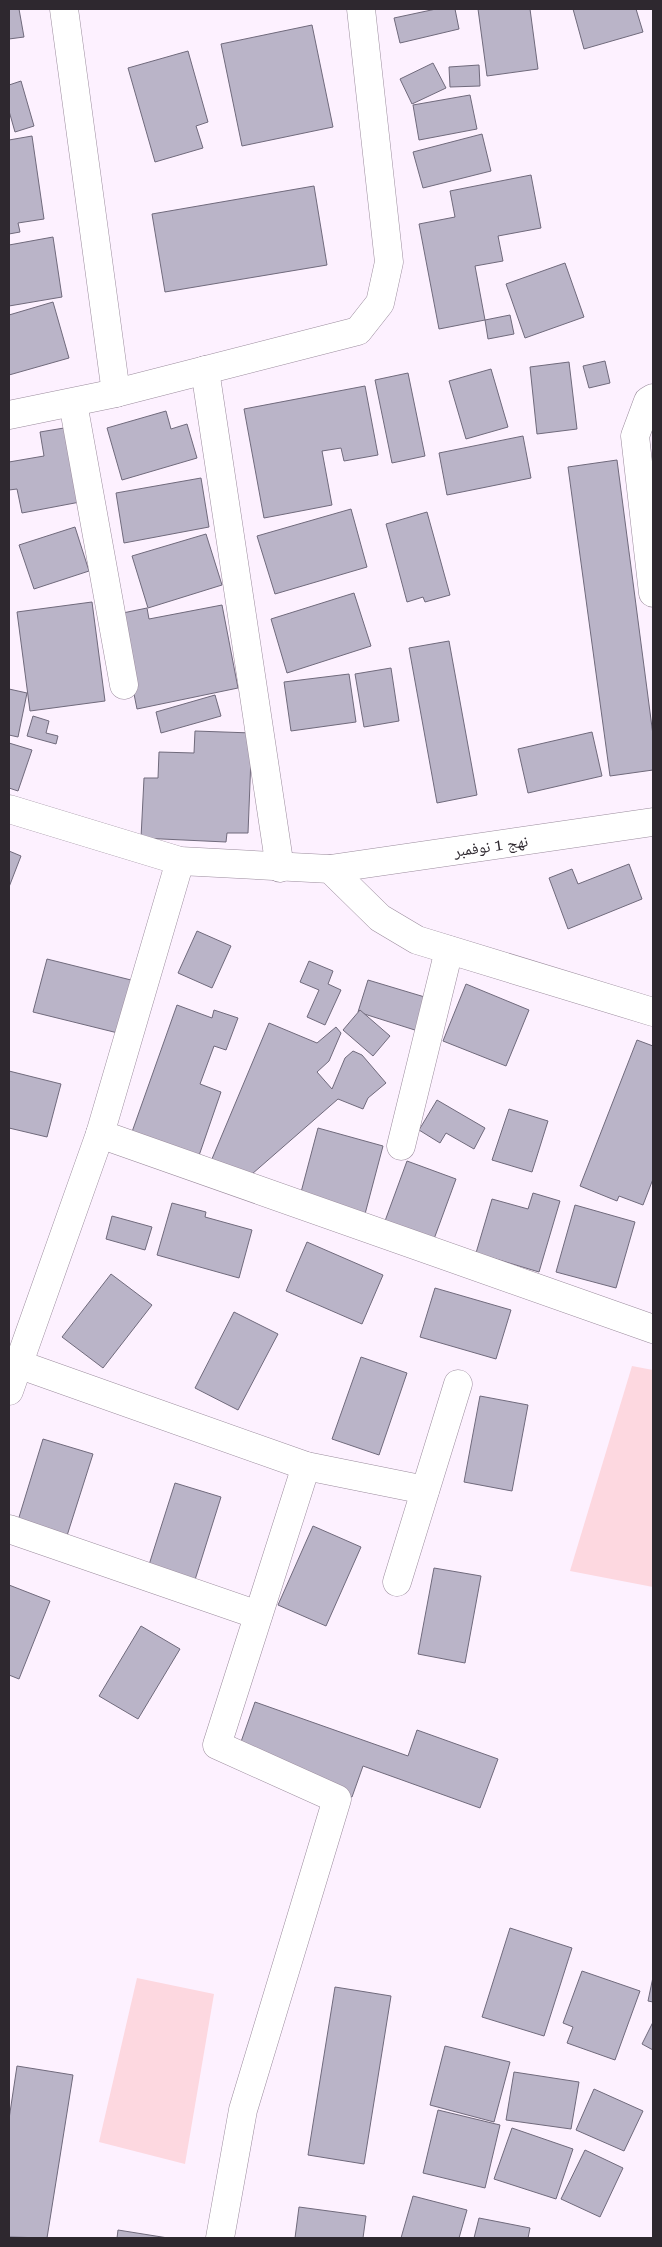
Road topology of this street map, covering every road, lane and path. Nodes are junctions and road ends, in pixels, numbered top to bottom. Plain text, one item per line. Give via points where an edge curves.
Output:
1 (64, 9) edge
2 (361, 9) edge
3 (205, 370) junction
4 (116, 393) junction
5 (653, 398) edge
6 (73, 403) junction
7 (9, 415) edge
8 (653, 593) edge
9 (124, 685) dead end
10 (9, 809) edge
11 (653, 822) edge
12 (180, 861) junction
13 (280, 868) junction
14 (330, 870) junction
15 (449, 950) junction
16 (653, 1012) edge
17 (100, 1134) junction
18 (401, 1146) dead end
19 (653, 1329) edge
20 (18, 1364) junction
21 (458, 1384) dead end
22 (9, 1391) edge
23 (306, 1466) junction
24 (425, 1490) junction
25 (9, 1529) edge
26 (397, 1582) dead end
27 (258, 1615) junction
28 (220, 2238) edge

1 - 4 street
2 - 3 street via 389,262 380,303 358,331
3 - 4 street
3 - 13 street
4 - 6 street
5 - 8 street via 648,400 635,436
6 - 7 street
6 - 9 street
10 - 12 street, نهج 1 نوفمبر
11 - 14 street, نهج 1 نوفمبر
12 - 13 street, نهج 1 نوفمبر
12 - 17 street
13 - 14 street, نهج 1 نوفمبر
14 - 15 street via 380,918 417,940
15 - 16 street
15 - 18 street
17 - 19 street
17 - 20 street
20 - 22 street
20 - 23 street
21 - 24 street
23 - 24 street
23 - 27 street
24 - 26 street
25 - 27 street
27 - 28 street via 216,1745 337,1799 243,2110

